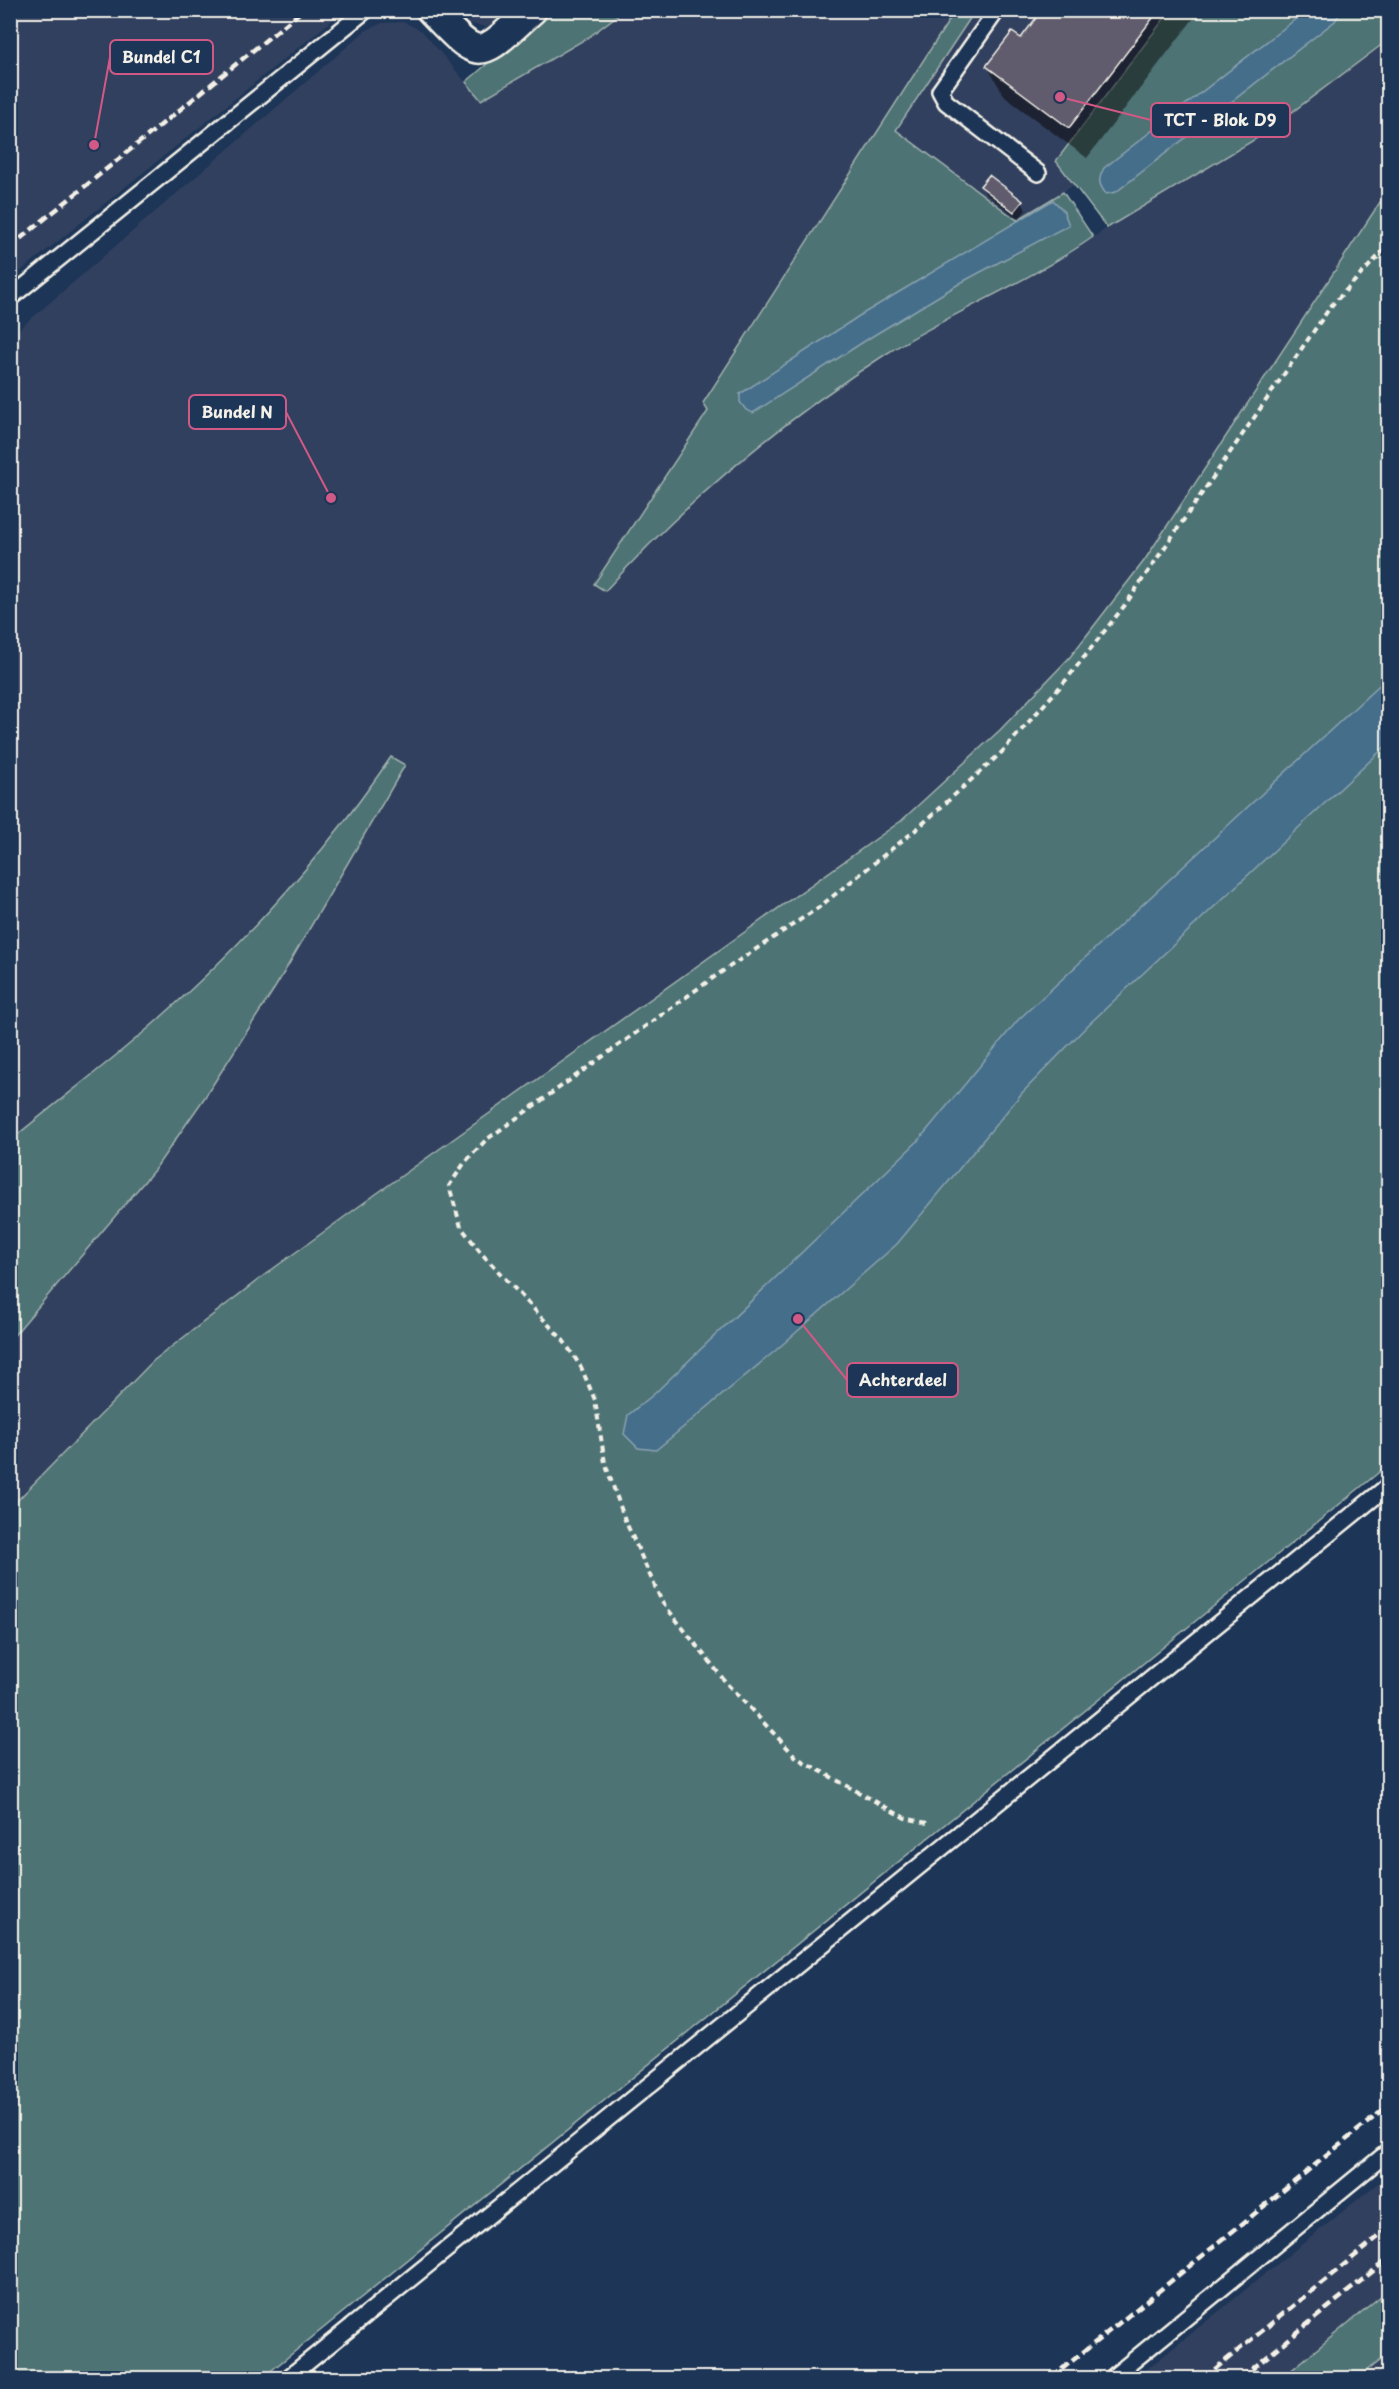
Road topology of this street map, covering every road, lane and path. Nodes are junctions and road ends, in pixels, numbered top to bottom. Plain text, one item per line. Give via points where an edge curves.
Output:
1 (366, 10) edge
2 (431, 10) edge
3 (532, 10) edge
4 (997, 10) edge
5 (1038, 172) dead end
6 (1389, 246) edge
7 (10, 298) edge
8 (1389, 1486) edge
9 (964, 1831) junction
10 (1389, 2152) edge
11 (288, 2379) edge
12 (1113, 2379) edge

1 - 7 lane
2 - 3 street via 460,42 483,50
4 - 5 lane via 940,91 945,102
6 - 9 path via 1332,306 1125,605 1002,752 918,828 818,908 486,1140 449,1186 461,1227 483,1256 563,1340 581,1367 596,1400 605,1462 625,1520 662,1602 713,1667 797,1758 905,1818
8 - 9 lane
9 - 11 lane
10 - 12 lane

